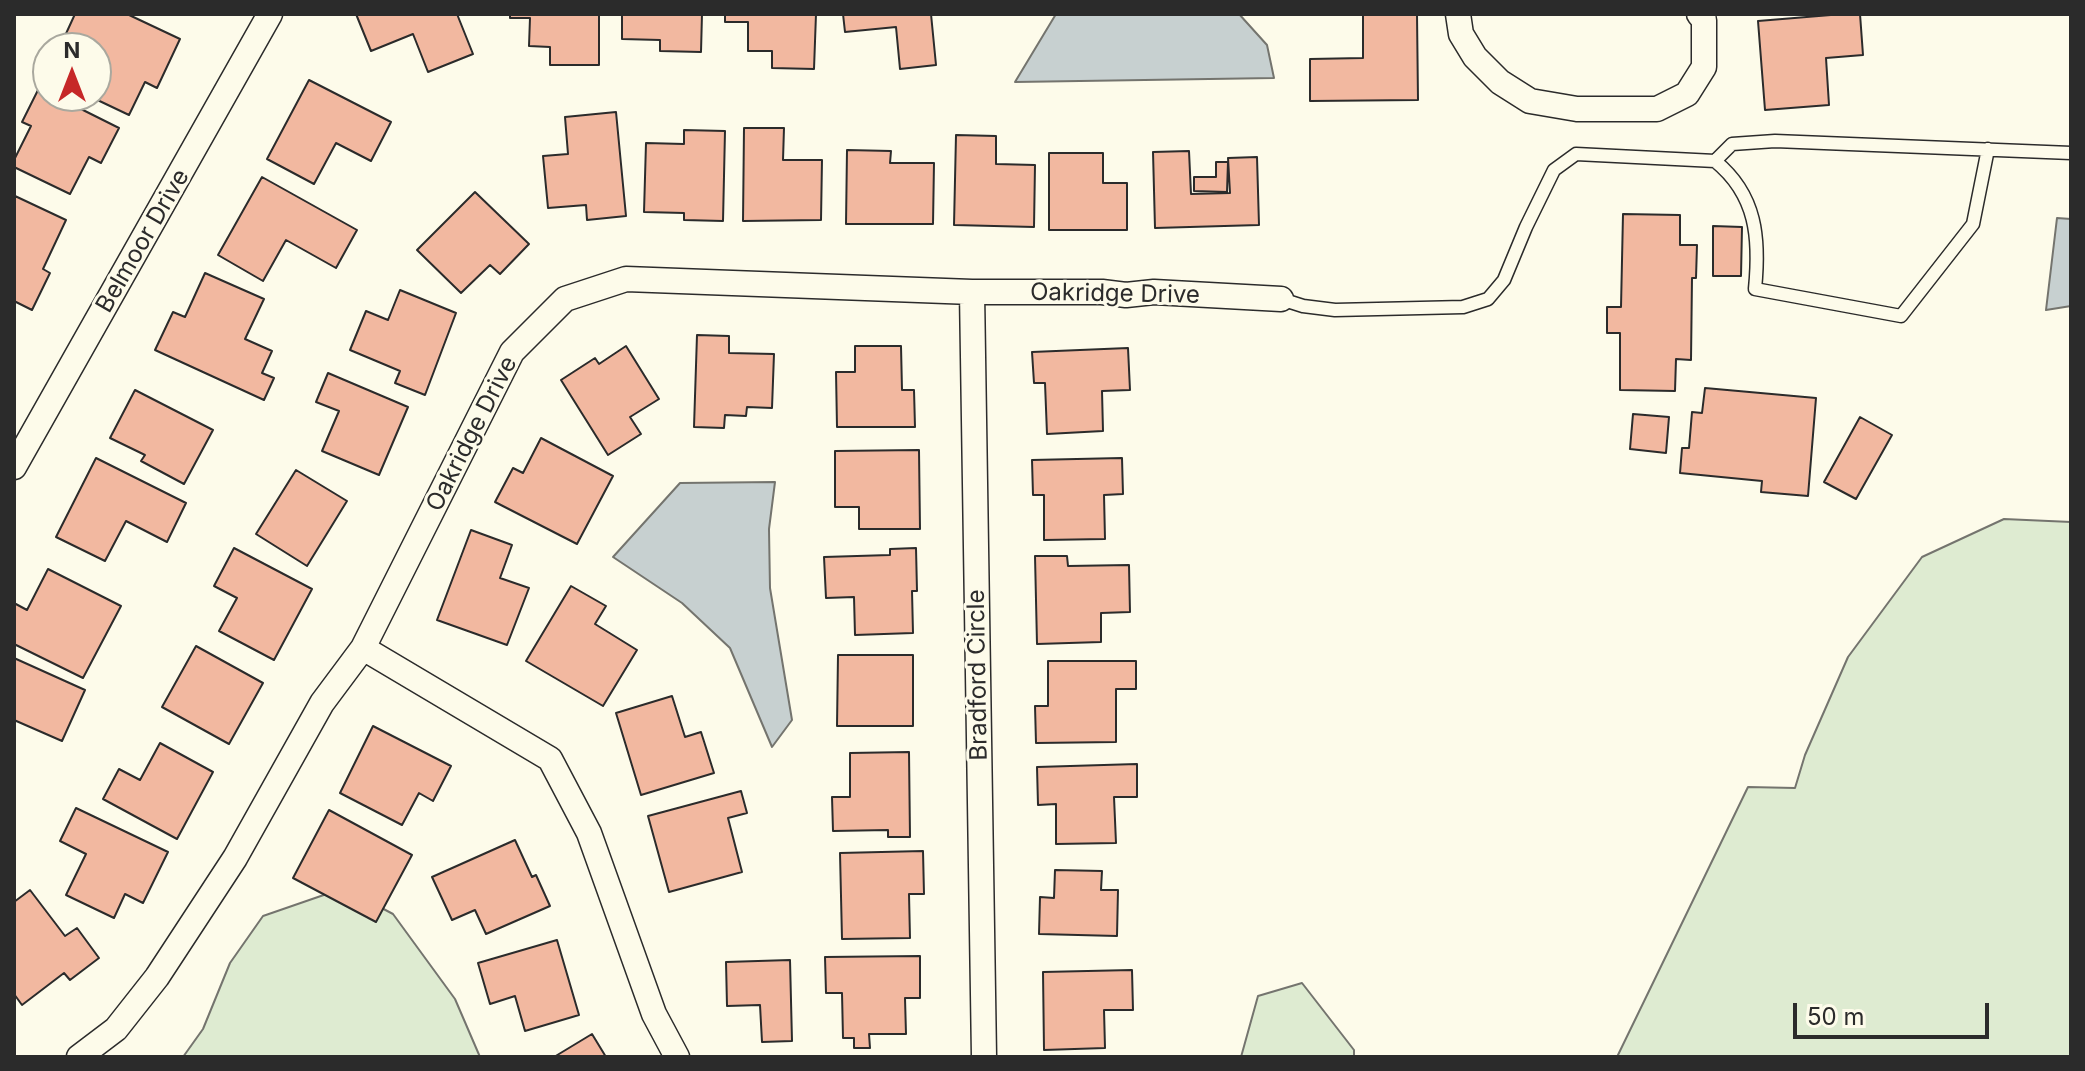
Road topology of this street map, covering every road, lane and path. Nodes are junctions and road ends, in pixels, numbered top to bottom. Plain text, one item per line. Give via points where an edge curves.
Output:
1 (270, 14) edge
2 (1458, 14) edge
3 (1699, 14) edge
4 (1988, 149) junction
5 (2071, 153) edge
6 (1715, 161) junction
7 (972, 292) junction
8 (1281, 299) joint
9 (14, 467) edge
10 (363, 648) junction
11 (79, 1057) edge
12 (677, 1057) edge
13 (984, 1057) edge

1 - 9 street, Belmoor Drive
2 - 3 street via 1461,34 1475,57 1500,82 1530,101 1577,109 1657,109 1687,94 1704,67 1704,20
4 - 5 lane
4 - 6 lane via 1775,141 1732,144
4 - 6 lane via 1973,224 1901,316 1755,289 1759,251 1754,220 1730,173
6 - 8 lane via 1576,154 1554,170 1504,280 1488,299 1476,303 1335,310
7 - 8 street, Oakridge Drive via 1154,292
7 - 10 street, Oakridge Drive via 626,279 565,299 512,352
7 - 13 street, Bradford Circle
10 - 11 street, Oakridge Drive via 322,703 235,858 157,977 116,1029
10 - 12 street via 550,759 589,833 654,1014

